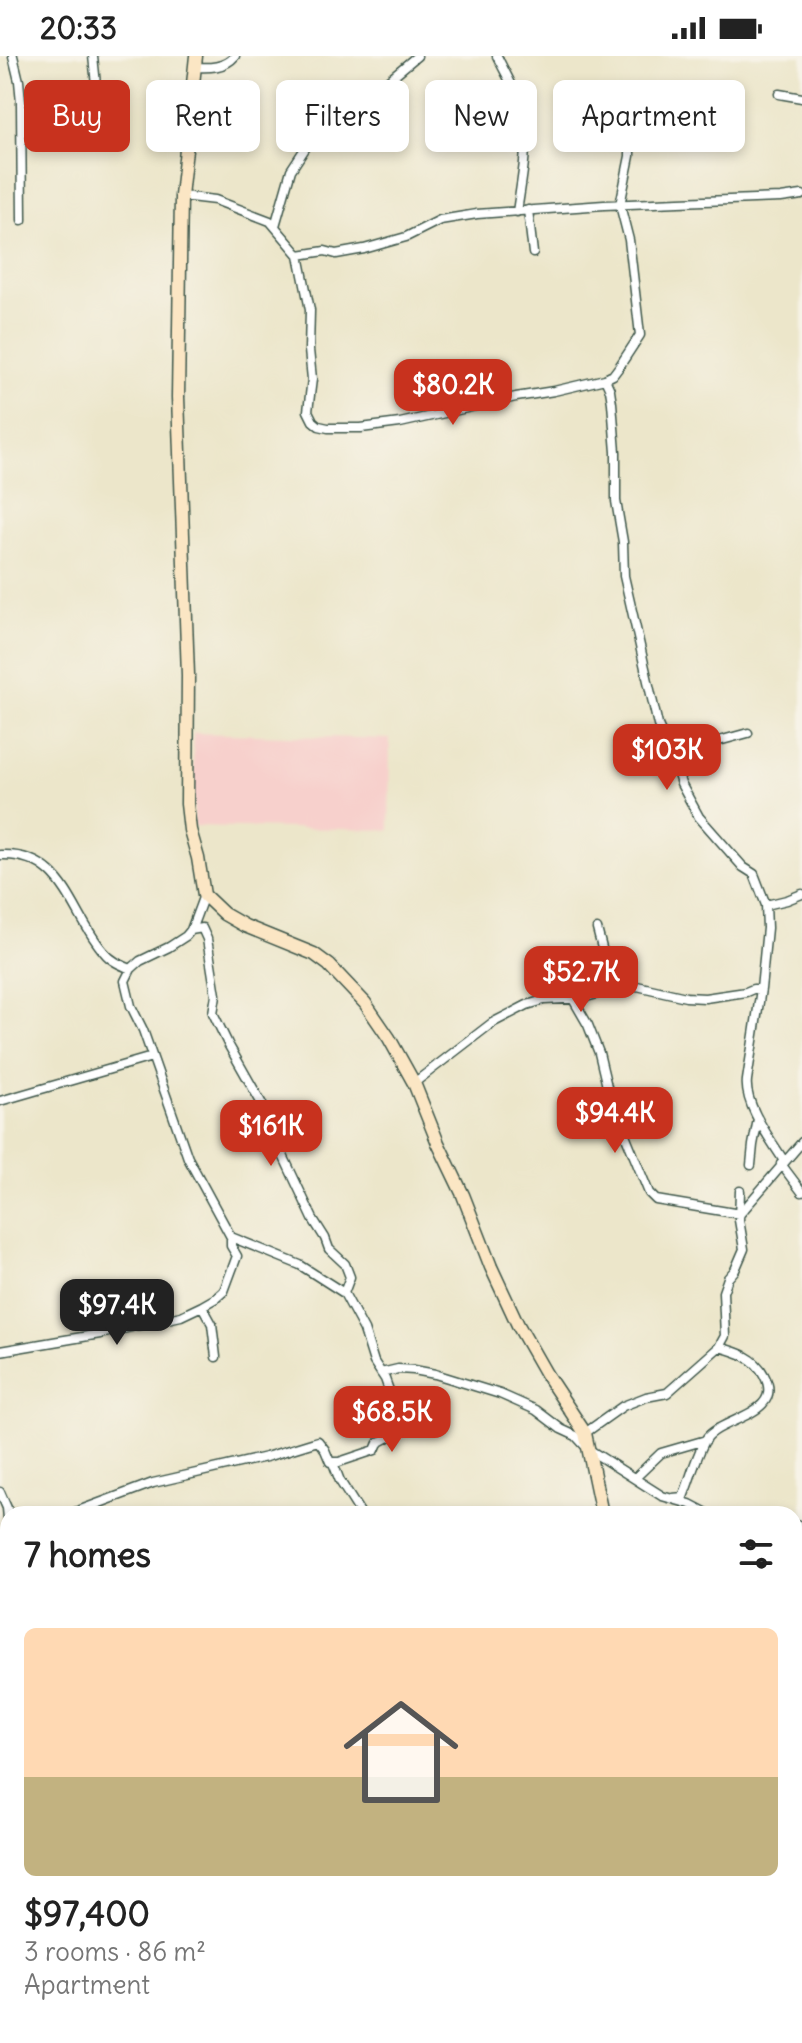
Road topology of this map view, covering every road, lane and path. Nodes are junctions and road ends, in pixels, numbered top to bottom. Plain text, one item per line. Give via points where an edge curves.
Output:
1 (13, 56) edge
2 (93, 56) edge
3 (235, 56) edge
4 (417, 56) edge
5 (497, 56) edge
6 (195, 62) edge
7 (96, 80) edge
8 (779, 94) dead end
9 (802, 98) edge
10 (630, 152) edge
11 (802, 195) edge
12 (181, 196) junction
13 (620, 205) junction
14 (528, 210) junction
15 (517, 212) junction
16 (22, 220) dead end
17 (275, 226) junction
18 (533, 253) dead end
19 (299, 255) junction
20 (605, 379) junction
21 (748, 733) dead end
22 (671, 754) junction
23 (0, 855) edge
24 (802, 894) edge
25 (204, 895) junction
26 (766, 905) junction
27 (597, 929) dead end
28 (191, 930) junction
29 (131, 969) junction
30 (761, 989) junction
31 (613, 990) junction
32 (573, 999) junction
33 (152, 1057) junction
34 (414, 1083) junction
35 (0, 1101) edge
36 (758, 1119) junction
37 (802, 1142) edge
38 (783, 1163) junction
39 (751, 1165) dead end
40 (740, 1191) dead end
41 (802, 1192) edge
42 (740, 1214) junction
43 (231, 1237) junction
44 (344, 1293) junction
45 (202, 1306) junction
46 (719, 1347) junction
47 (0, 1351) edge
48 (216, 1357) dead end
49 (381, 1373) junction
50 (585, 1433) junction
51 (706, 1440) junction
52 (588, 1449) junction
53 (333, 1463) junction
54 (635, 1478) junction
55 (668, 1499) junction
56 (91, 1506) edge
57 (356, 1506) edge
58 (597, 1506) edge
59 (694, 1506) edge

1 - 16 street via 20,90
2 - 7 street
3 - 6 street via 208,68
4 - 17 street via 360,110 310,141 291,170
5 - 15 street via 525,123
6 - 12 main road
8 - 9 street
10 - 13 street
11 - 13 street
12 - 17 street via 215,200
12 - 25 main road via 178,397 187,804
13 - 14 street
13 - 20 street via 640,335
14 - 15 street
14 - 18 street
15 - 19 street via 440,220 364,249
17 - 19 street
19 - 20 street via 310,310 308,411 319,426 400,423
20 - 22 street via 612,403 624,576 658,725
21 - 22 street
22 - 26 street via 699,817 754,874
23 - 29 street via 41,864 57,878 105,954
24 - 26 street
25 - 28 street
25 - 34 main road via 245,926 329,965 365,1003
26 - 30 street
27 - 31 street
28 - 29 street
28 - 44 street via 202,928 207,939 216,995 213,1013 262,1104 313,1219 329,1249 345,1264 350,1277
29 - 33 street via 126,989
30 - 31 street via 705,998 649,987
30 - 36 street via 746,1088
31 - 32 street
32 - 34 street via 544,1000 507,1014
32 - 42 street via 599,1053 609,1095 649,1193 656,1200
33 - 35 street
33 - 43 street via 188,1158
34 - 50 main road via 518,1325
36 - 38 street
36 - 39 street
37 - 38 street
38 - 41 street
38 - 42 street
40 - 42 street
42 - 46 street via 744,1249 723,1292 725,1336
43 - 44 street via 300,1265
43 - 45 street via 237,1256 224,1291
44 - 49 street
45 - 47 street via 181,1316
45 - 48 street via 212,1324
46 - 50 street via 667,1393 623,1406
46 - 51 street via 748,1357 765,1376 768,1391 757,1411 716,1429
49 - 52 street via 414,1370 500,1394 536,1410
49 - 53 street via 391,1396 395,1434 375,1450
50 - 52 main road
51 - 54 street via 661,1453
51 - 55 street via 683,1497
52 - 54 street
52 - 58 main road
53 - 56 street via 318,1441 153,1483
53 - 57 street
54 - 55 street
55 - 59 street

